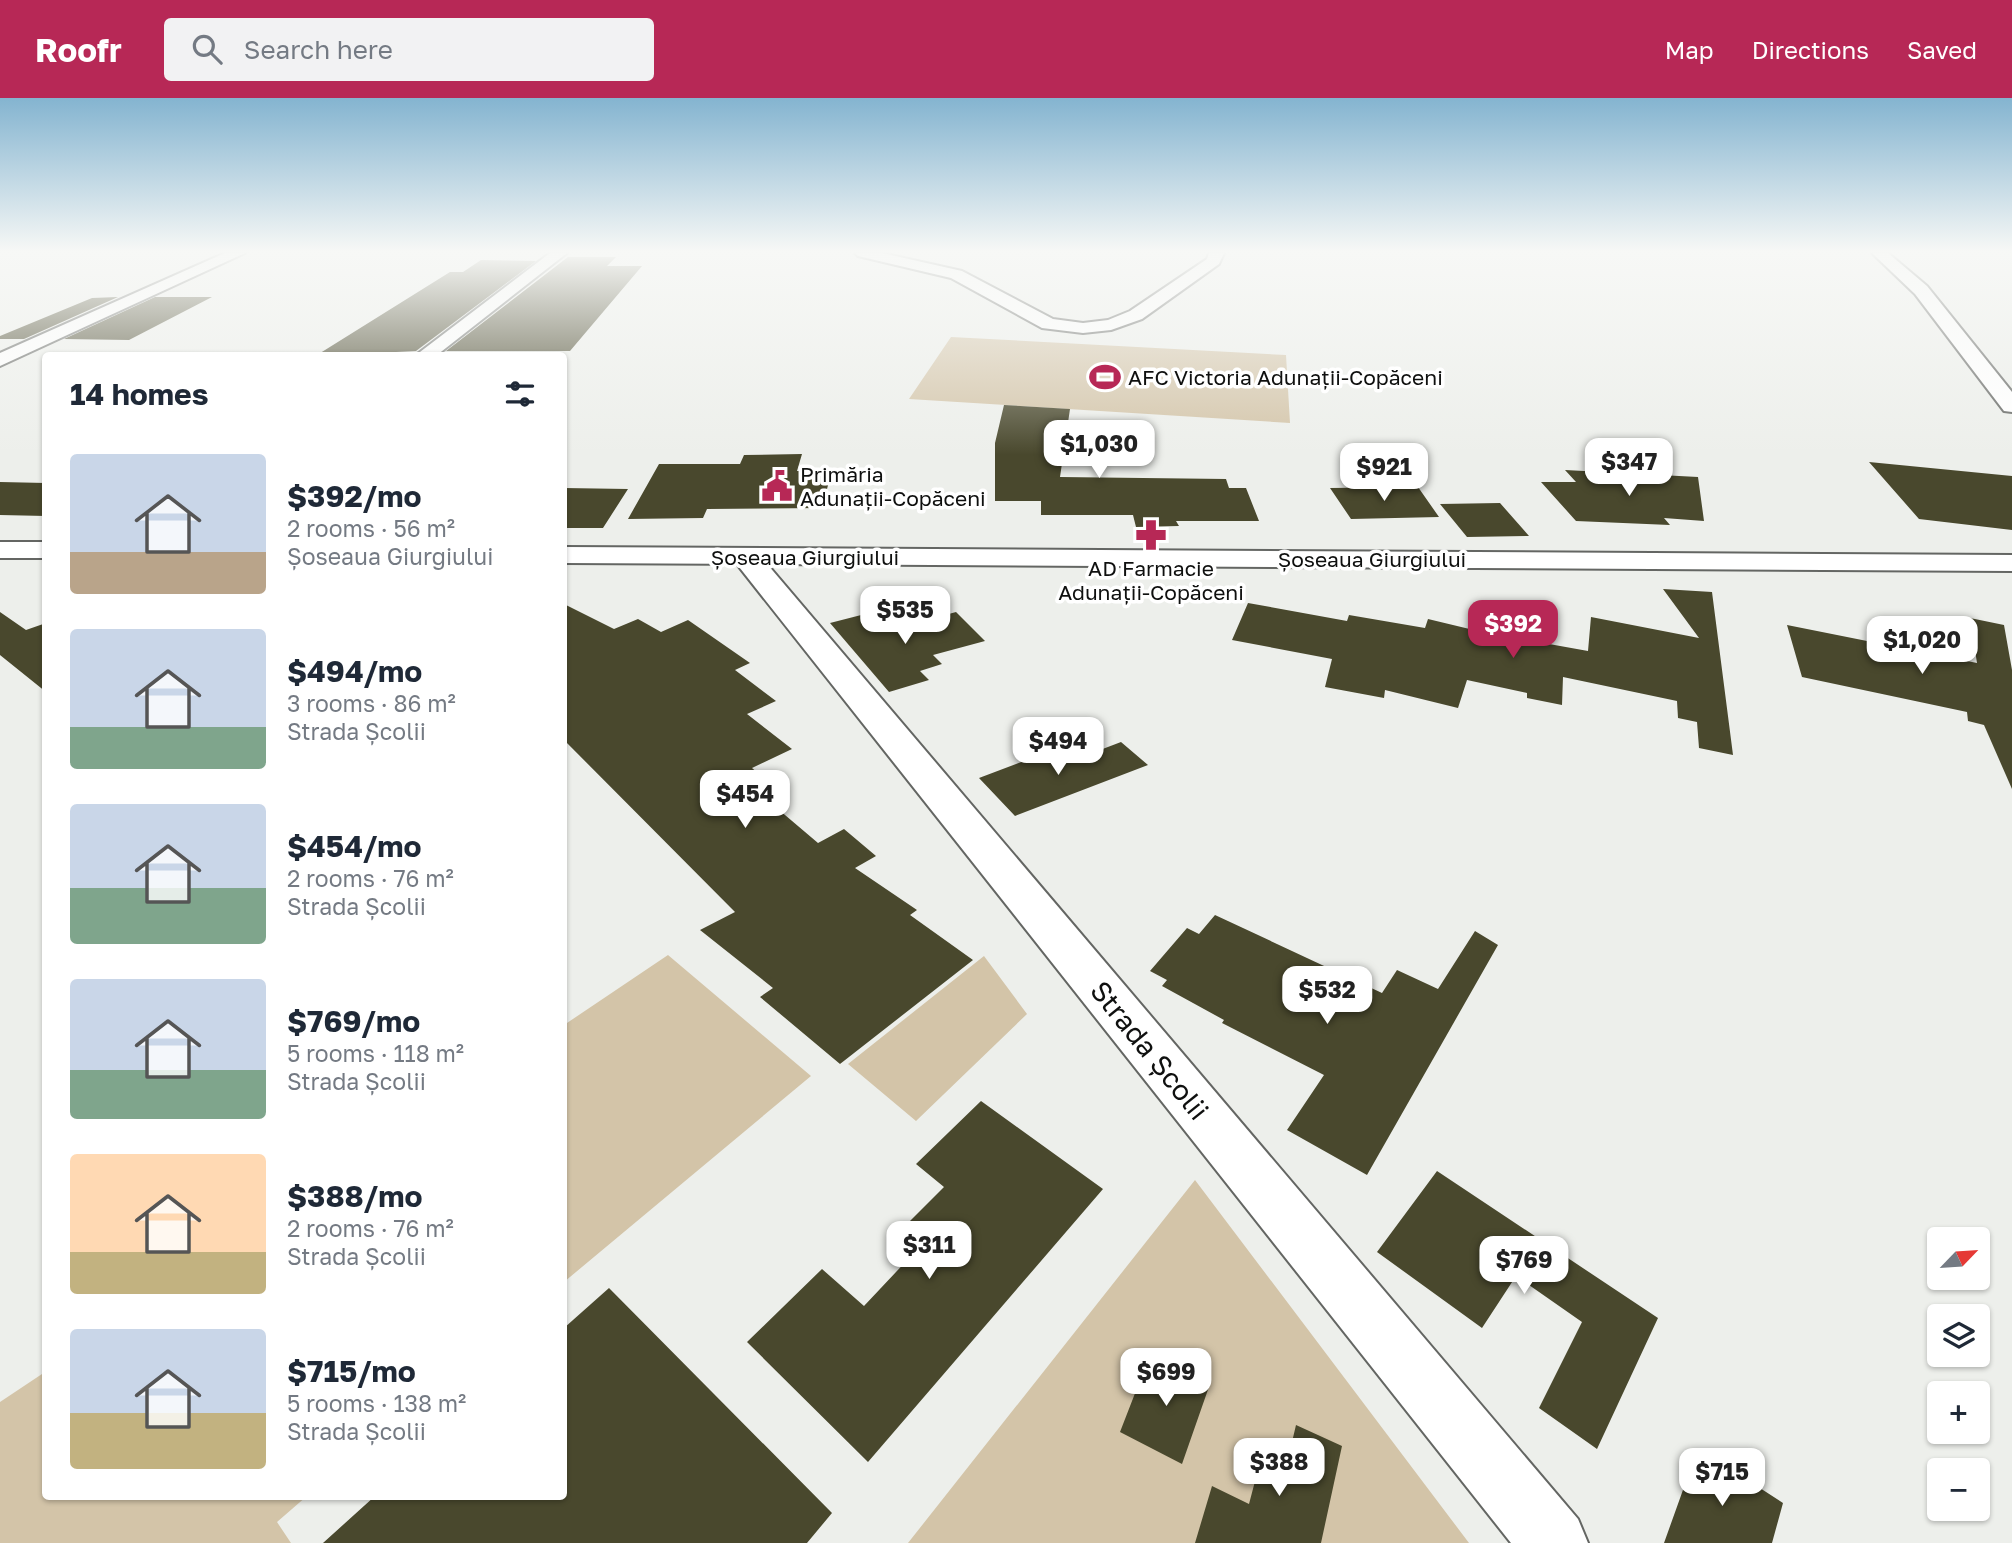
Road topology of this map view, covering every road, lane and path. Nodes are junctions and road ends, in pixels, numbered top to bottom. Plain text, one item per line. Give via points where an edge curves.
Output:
1 (88, 320) edge
2 (470, 320) edge
3 (1042, 320) edge
4 (1121, 320) edge
5 (1945, 320) edge
6 (429, 352) edge
7 (0, 360) edge
8 (2012, 406) edge
9 (0, 550) edge
10 (42, 550) edge
11 (567, 555) edge
12 (746, 557) junction
13 (2012, 563) edge
14 (1554, 1543) edge

1 - 7 street
2 - 6 street
3 - 4 street via 1086,328
5 - 8 street
9 - 10 street
11 - 12 street, Șoseaua Giurgiului
12 - 13 street, Șoseaua Giurgiului
12 - 14 street, Strada Școlii

